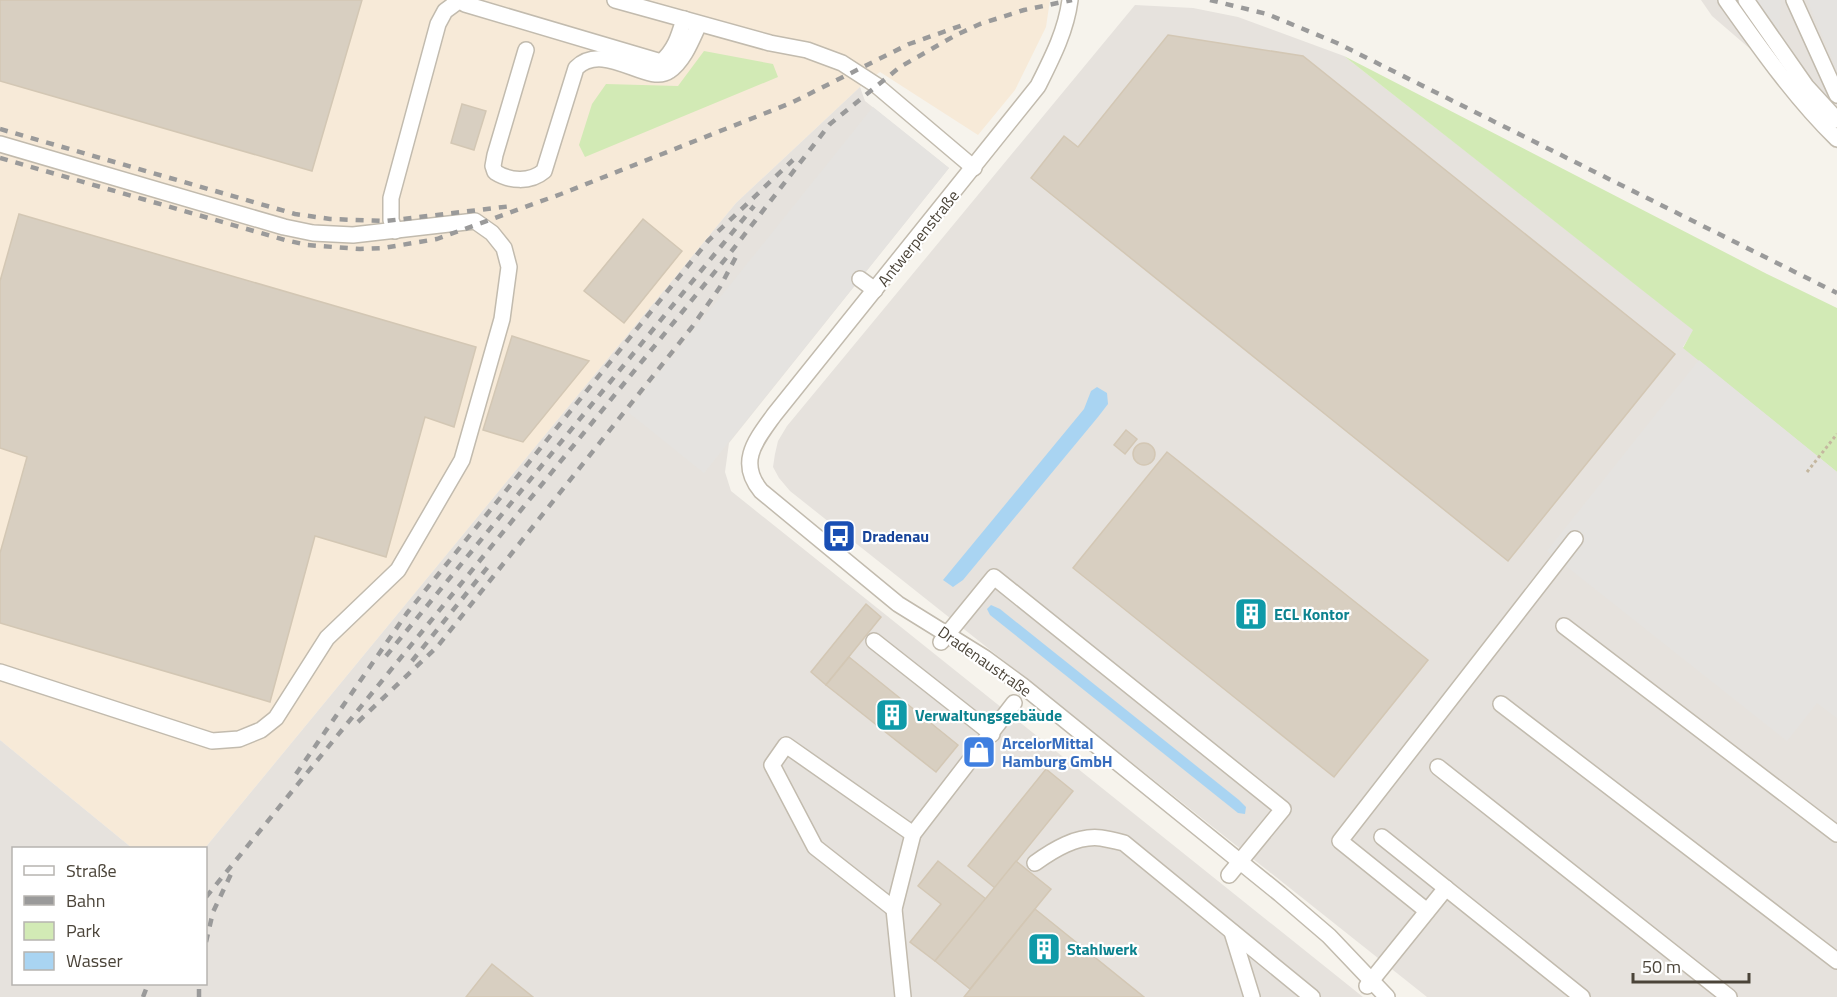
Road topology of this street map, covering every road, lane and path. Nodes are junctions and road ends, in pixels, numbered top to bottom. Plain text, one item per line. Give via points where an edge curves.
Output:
1 (462, 0) edge
2 (615, 0) edge
3 (1070, 0) edge
4 (1726, 0) edge
5 (1746, 0) edge
6 (1794, 0) edge
7 (684, 19) junction
8 (699, 24) junction
9 (526, 50) dead end
10 (1836, 93) edge
11 (1817, 98) junction
12 (1837, 120) edge
13 (1837, 139) edge
14 (0, 144) edge
15 (974, 168) junction
16 (394, 231) junction
17 (860, 279) dead end
18 (875, 291) junction
19 (1837, 434) edge
20 (749, 466) joint
21 (1807, 472) dead end
22 (1575, 539) dead end
23 (1564, 626) dead end
24 (944, 638) junction
25 (874, 641) dead end
26 (0, 672) edge
27 (1014, 703) dead end
28 (1501, 704) dead end
29 (992, 734) junction
30 (1438, 767) dead end
31 (913, 834) junction
32 (1837, 834) edge
33 (1382, 837) dead end
34 (1240, 861) junction
35 (1035, 863) dead end
36 (1229, 875) dead end
37 (1446, 888) junction
38 (894, 909) junction
39 (1427, 911) junction
40 (1232, 932) junction
41 (1837, 961) edge
42 (1369, 983) junction
43 (903, 997) edge
44 (1252, 997) edge
45 (1312, 997) edge
46 (1387, 997) edge
47 (1582, 997) edge
48 (1729, 997) edge

1 - 7 street via 661,62 678,39
1 - 16 street via 445,11 438,24 391,198
2 - 7 street
3 - 15 street, Antwerpenstraße via 1056,50 1038,86
4 - 13 street via 1792,89
5 - 11 street
6 - 10 street
7 - 8 street
8 - 9 street via 692,41 667,73 656,75 602,59 583,62 576,68 544,171 510,180 495,172 493,166
8 - 15 street via 807,50 842,63 876,85
10 - 11 street
11 - 12 street
14 - 16 street via 284,227 353,235
15 - 18 street, Antwerpenstraße
16 - 26 street via 468,221 482,224 504,248 509,267 502,319 462,460 398,570 327,638 276,718 261,730 239,739 212,741
17 - 18 street
18 - 20 street, Antwerpenstraße via 760,435
19 - 21 path
20 - 24 street, Dradenaustraße via 755,483 777,504
22 - 39 street via 1340,841
23 - 32 street
24 - 34 street, Dradenaustraße via 1023,686
24 - 34 street via 994,577 1283,809
25 - 29 street
27 - 29 street
28 - 41 street
29 - 31 street
30 - 48 street
31 - 38 street
31 - 38 street via 786,745 772,765 815,847
33 - 37 street
34 - 36 street
34 - 42 street, Dradenaustraße via 1329,936
35 - 40 street via 1055,848 1077,841 1099,837 1124,843
37 - 39 street
37 - 47 street
38 - 43 street
39 - 42 street
40 - 44 street
40 - 45 street
42 - 46 street, Dradenaustraße

